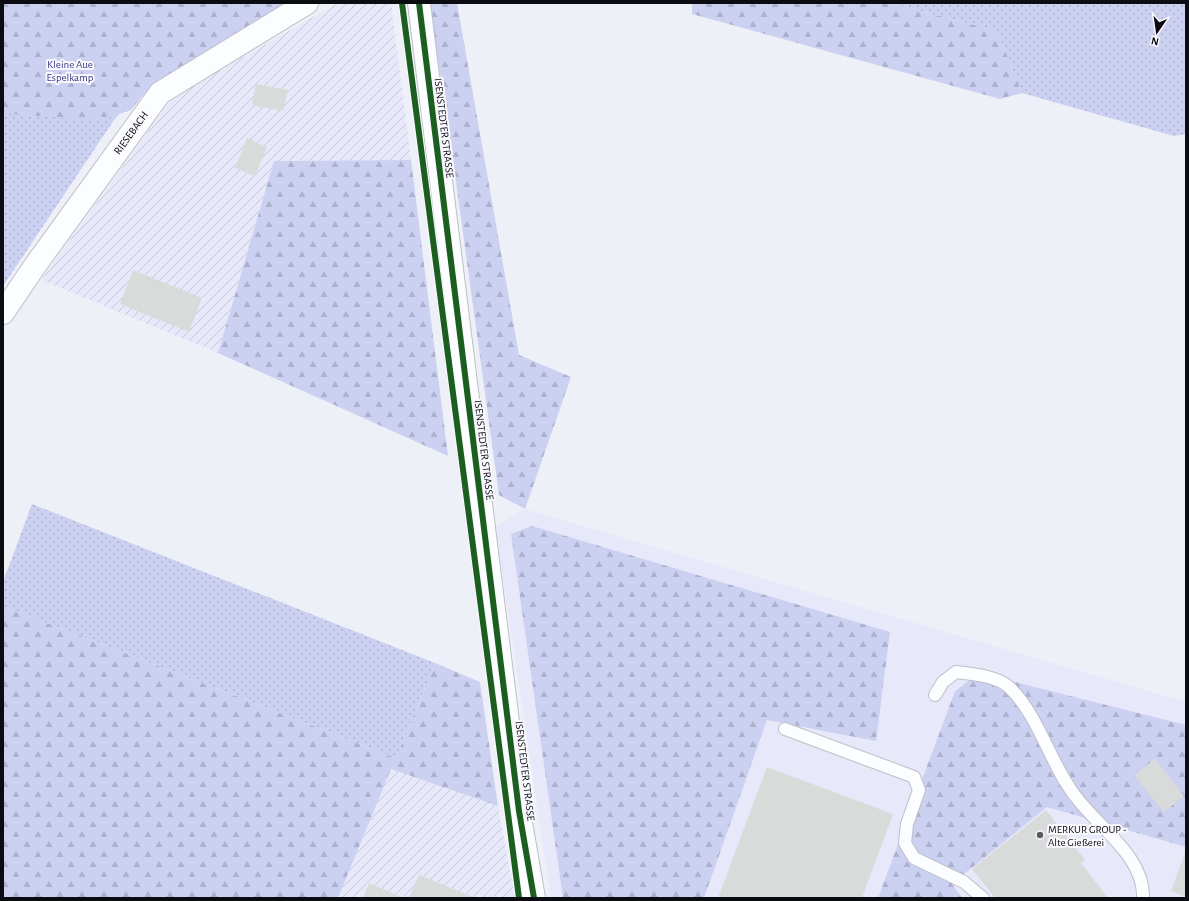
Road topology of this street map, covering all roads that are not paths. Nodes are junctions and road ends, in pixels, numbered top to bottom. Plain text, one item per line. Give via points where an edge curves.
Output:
1 (307, 3) edge
2 (419, 3) edge
3 (3, 313) edge
4 (935, 696) dead end
5 (785, 729) dead end
6 (534, 898) edge
7 (983, 898) edge
8 (1143, 898) edge

1 - 3 main road, RIESEBACH via 160,93 34,266
2 - 6 main road, ISENSTEDTER STRASSE via 520,811
4 - 8 lane via 943,682 956,672 991,678 1009,687 1023,704 1075,797 1124,850 1144,888
5 - 7 lane via 914,777 919,790 907,824 905,843 914,858 964,882

